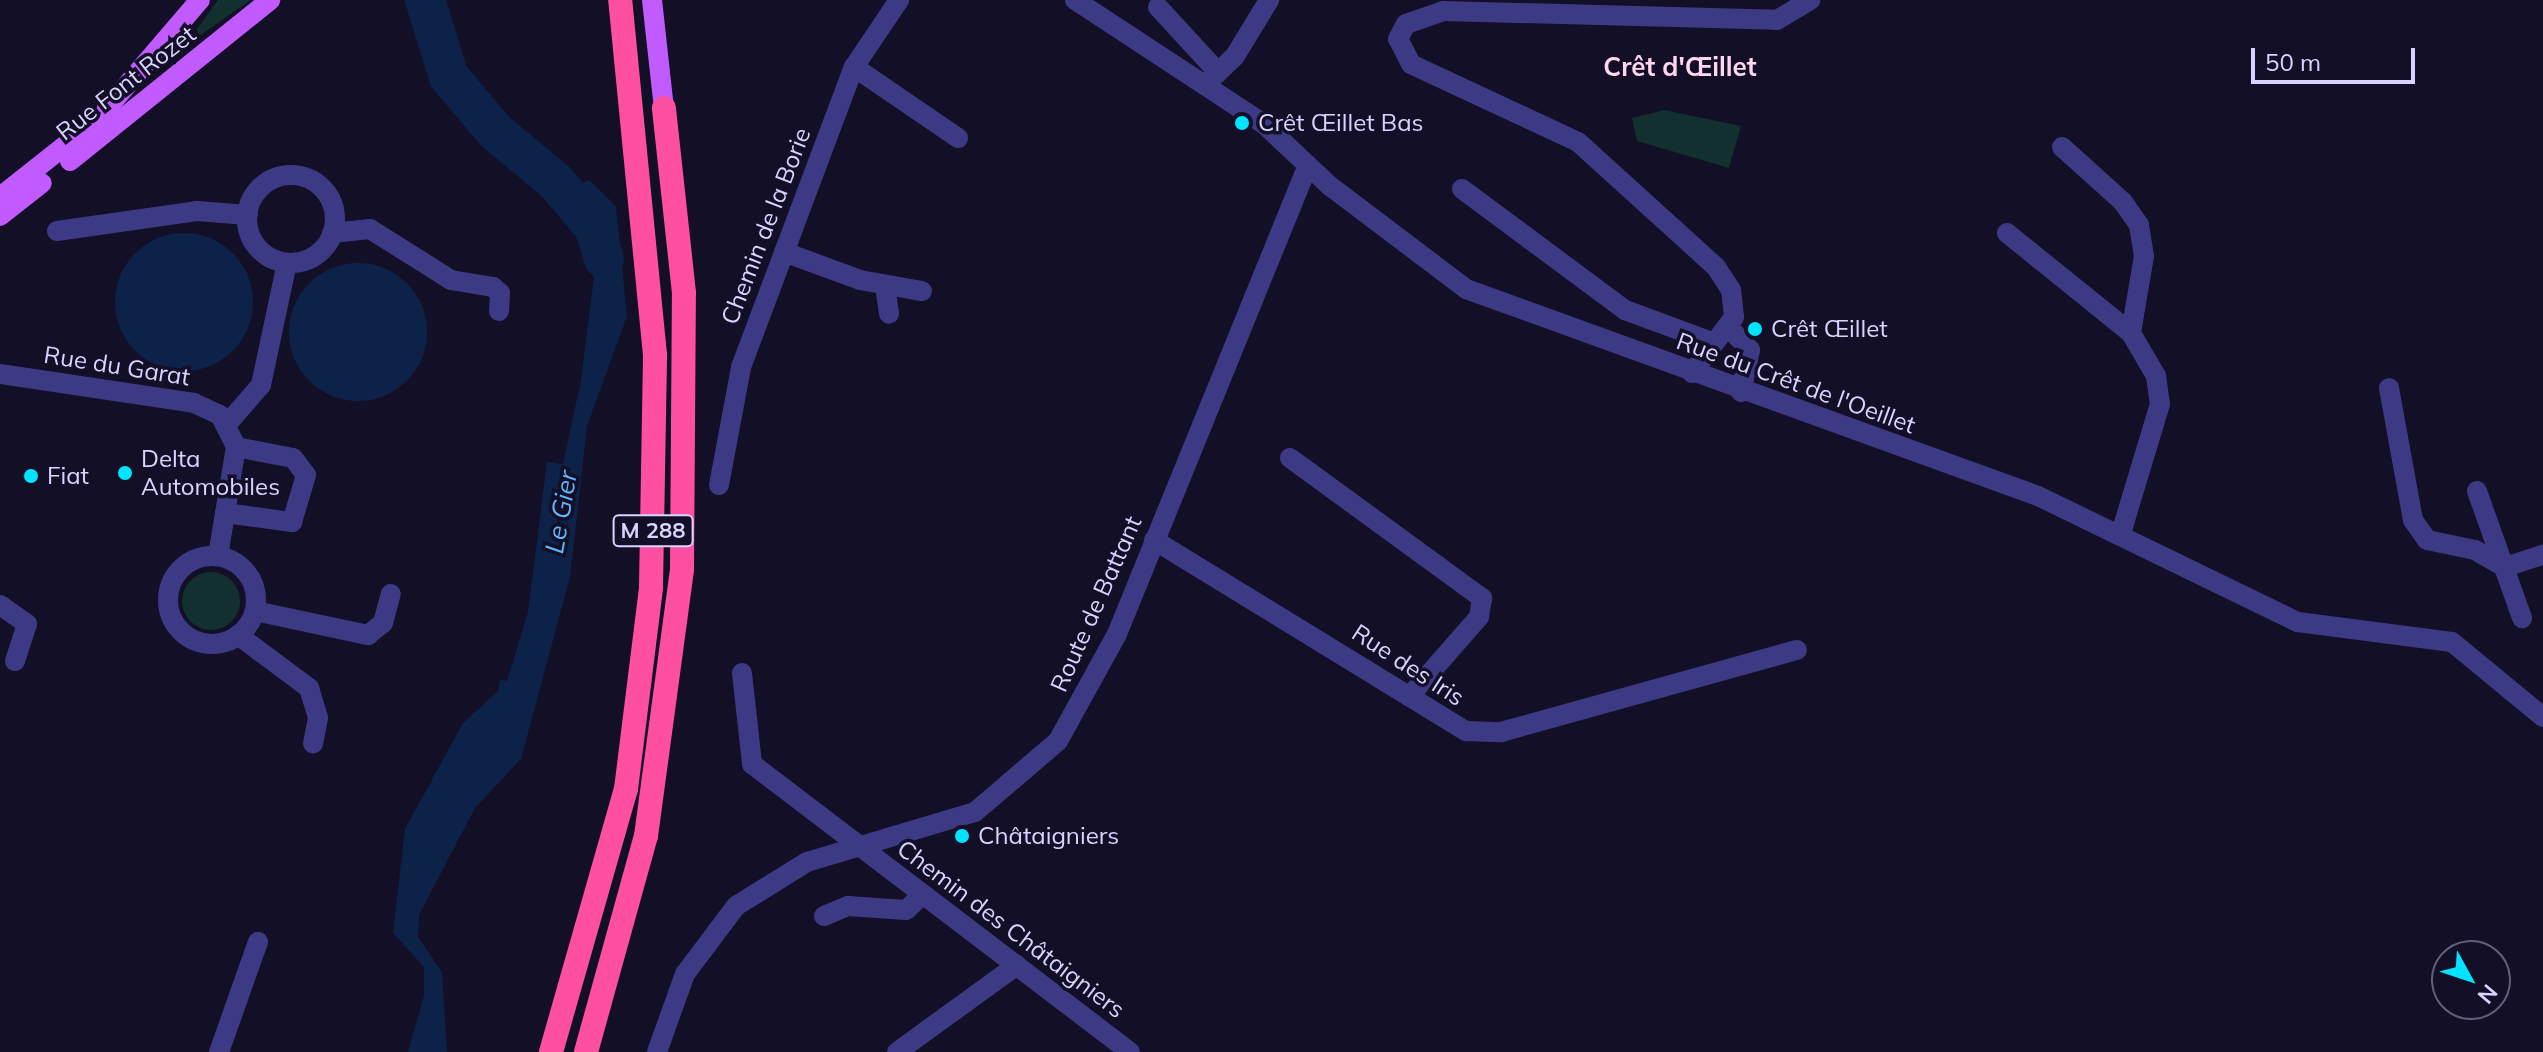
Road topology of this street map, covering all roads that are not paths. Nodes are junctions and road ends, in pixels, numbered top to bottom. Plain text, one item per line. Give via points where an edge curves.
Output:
1 (200, 0) edge
2 (270, 0) edge
3 (620, 0) edge
4 (652, 0) edge
5 (899, 0) edge
6 (1075, 0) edge
7 (1269, 0) edge
8 (1810, 0) edge
9 (1158, 7) dead end
10 (234, 28) junction
11 (172, 39) junction
12 (854, 67) junction
13 (1211, 77) junction
14 (664, 108) joint
15 (958, 138) dead end
16 (2062, 147) dead end
17 (64, 151) junction
18 (1308, 165) junction
19 (51, 175) junction
20 (1462, 189) dead end
21 (0, 197) edge
22 (248, 215) junction
23 (0, 216) edge
24 (57, 231) dead end
25 (332, 233) junction
26 (2007, 233) dead end
27 (784, 252) junction
28 (287, 263) junction
29 (885, 285) junction
30 (922, 291) dead end
31 (499, 311) dead end
32 (889, 314) dead end
33 (1730, 329) junction
34 (2131, 333) junction
35 (1714, 343) junction
36 (1692, 373) junction
37 (0, 374) edge
38 (2389, 388) dead end
39 (1741, 392) junction
40 (228, 423) junction
41 (236, 447) junction
42 (1290, 458) dead end
43 (719, 485) dead end
44 (2477, 491) dead end
45 (225, 513) junction
46 (2121, 533) junction
47 (1154, 540) junction
48 (2543, 555) edge
49 (218, 556) junction
50 (2505, 567) junction
51 (391, 594) dead end
52 (0, 605) edge
53 (255, 611) junction
54 (2522, 618) dead end
55 (238, 635) junction
56 (1797, 650) dead end
57 (15, 661) dead end
58 (742, 673) dead end
59 (1409, 697) junction
60 (2543, 717) edge
61 (313, 744) dead end
62 (862, 847) junction
63 (923, 894) junction
64 (824, 916) dead end
65 (258, 942) dead end
66 (1017, 965) junction
67 (219, 1052) edge
68 (551, 1052) edge
69 (586, 1052) edge
70 (657, 1052) edge
71 (897, 1052) edge
72 (1130, 1052) edge

1 - 11 main road
2 - 10 main road, Rue Font Rozet
3 - 68 highway, M 288 via 655,355 651,587 626,789
4 - 14 main road, M 288
5 - 12 street, Chemin de la Borie
6 - 13 street, Rue du Crêt de l'Oeillet
7 - 13 street via 1235,56
8 - 33 street via 1777,20 1443,11 1406,24 1398,39 1411,64 1578,142 1725,277 1735,303
9 - 13 street
10 - 11 main road via 195,50
10 - 19 main road, Rue Font Rozet
11 - 17 main road
12 - 15 street
12 - 27 street, Chemin de la Borie
13 - 18 street, Rue du Crêt de l'Oeillet
14 - 69 highway, M 288 via 684,293 682,569 646,836
16 - 34 street via 2123,202 2139,225 2142,287
17 - 19 main road
17 - 21 main road
18 - 36 street, Rue du Crêt de l'Oeillet via 1466,289
18 - 47 street, Route de Battant
19 - 23 main road, Rue Font Rozet
20 - 35 street via 1625,310
22 - 24 street via 197,211
22 - 25 street via 264,184 304,177 327,193
22 - 28 street via 260,250
25 - 28 street via 315,255
25 - 31 street via 370,229 451,280 493,287
26 - 34 street
27 - 29 street
27 - 43 street, Chemin de la Borie via 734,389
28 - 40 street via 261,385
29 - 30 street
29 - 32 street
33 - 35 street
33 - 39 street via 1750,350
34 - 46 street via 2161,391
35 - 36 street
36 - 39 street, Rue du Crêt de l'Oeillet
37 - 40 street, Rue du Garat via 194,403
38 - 50 street via 2420,531
39 - 46 street, Rue du Crêt de l'Oeillet via 2038,496
40 - 41 street
41 - 45 street
41 - 45 street via 293,458 306,475 292,522
42 - 59 street via 1482,598 1479,617
44 - 50 street
45 - 49 street
46 - 60 street, Rue du Crêt de l'Oeillet via 2298,622 2452,642
47 - 59 street, Rue des Iris
47 - 62 street, Route de Battant via 1117,634 1058,741 975,812
48 - 50 street
49 - 53 street via 244,569
49 - 55 street via 179,570 170,610 196,641
50 - 54 street
51 - 53 street via 383,623 368,635
52 - 57 street via 27,624
53 - 55 street
55 - 61 street via 309,688 318,718
56 - 59 street, Rue des Iris via 1501,732 1466,731
58 - 62 street, Chemin des Châtaigniers via 752,764
62 - 63 street, Chemin des Châtaigniers
62 - 70 street, Route de Battant via 807,862 736,906 685,974
63 - 64 street via 906,910 848,906
63 - 66 street, Chemin des Châtaigniers
65 - 67 street
66 - 71 street
66 - 72 street, Chemin des Châtaigniers

